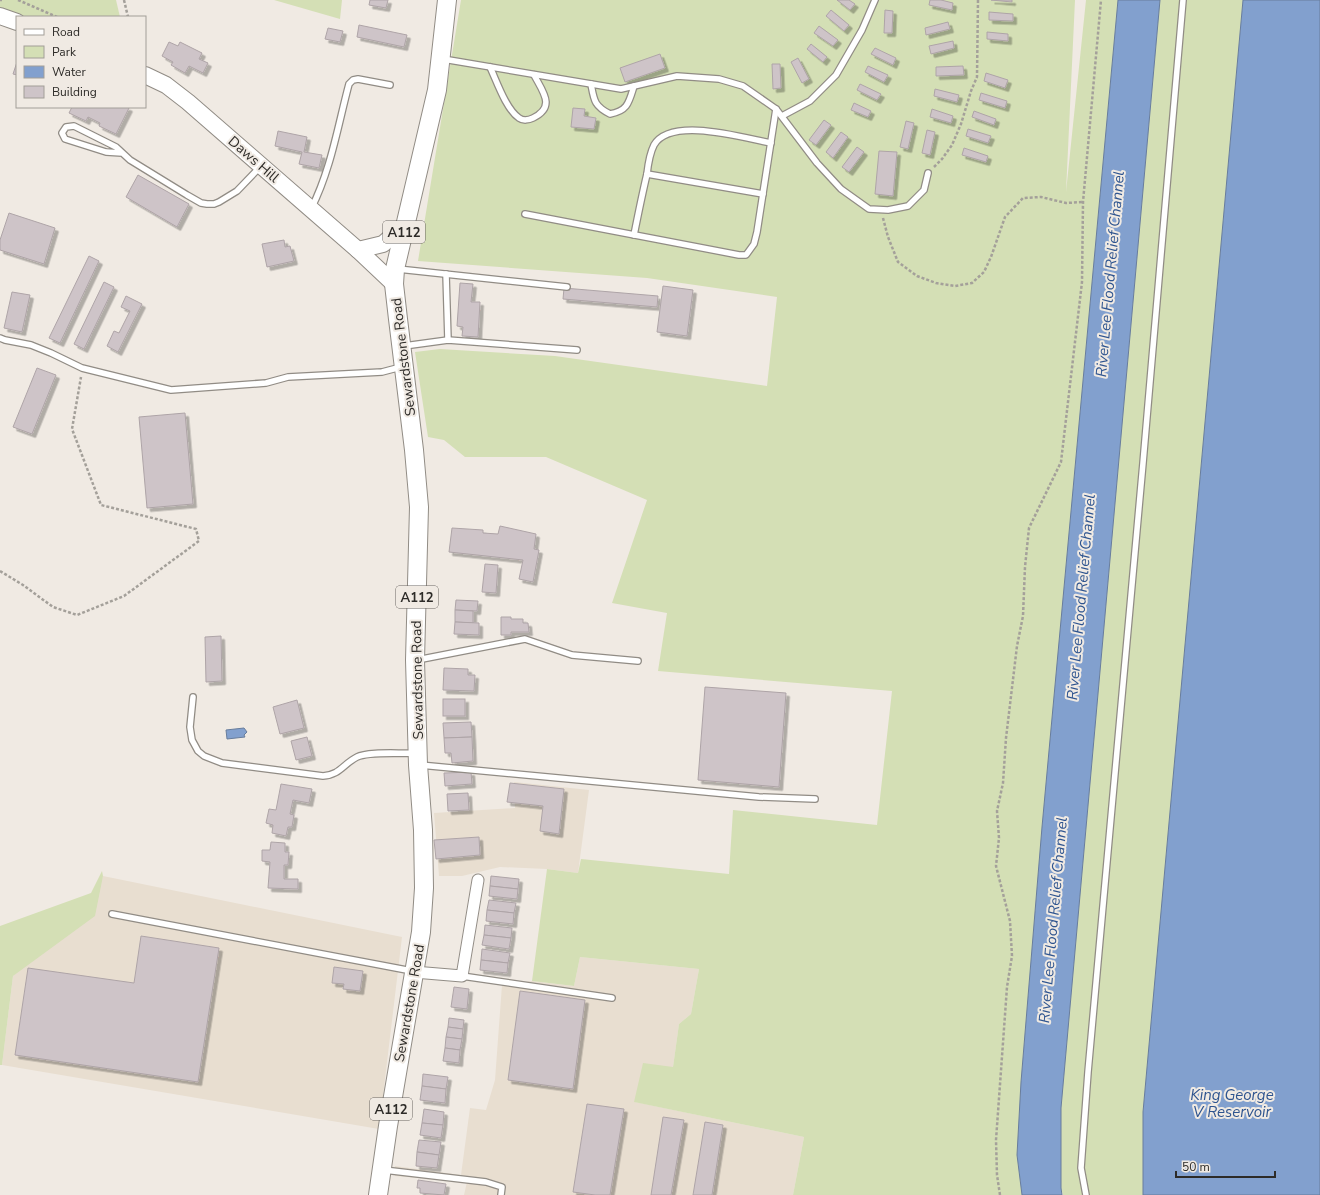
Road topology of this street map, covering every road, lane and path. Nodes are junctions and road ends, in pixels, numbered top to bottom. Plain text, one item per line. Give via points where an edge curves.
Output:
1 (18, 0) edge
2 (124, 0) edge
3 (447, 0) edge
4 (875, 0) edge
5 (978, 0) edge
6 (1101, 0) edge
7 (1183, 0) edge
8 (0, 16) edge
9 (55, 16) edge
10 (128, 16) edge
11 (16, 22) edge
12 (441, 58) junction
13 (490, 67) junction
14 (534, 75) junction
15 (146, 76) edge
16 (591, 84) junction
17 (390, 86) dead end
18 (634, 86) junction
19 (776, 109) junction
20 (782, 116) junction
21 (771, 143) junction
22 (122, 153) junction
23 (261, 165) junction
24 (928, 173) joint
25 (647, 174) junction
26 (763, 194) junction
27 (1083, 202) junction
28 (311, 209) junction
29 (881, 210) junction
30 (525, 214) dead end
31 (406, 224) junction
32 (634, 235) junction
33 (358, 250) junction
34 (446, 274) junction
35 (395, 276) junction
36 (567, 287) dead end
37 (0, 338) edge
38 (448, 340) junction
39 (401, 347) junction
40 (576, 350) dead end
41 (404, 366) junction
42 (82, 368) junction
43 (0, 571) edge
44 (415, 660) junction
45 (638, 661) dead end
46 (193, 697) dead end
47 (418, 759) junction
48 (815, 799) dead end
49 (478, 880) dead end
50 (112, 914) dead end
51 (414, 972) junction
52 (462, 976) junction
53 (612, 998) dead end
54 (382, 1169) junction
55 (378, 1195) edge
56 (501, 1195) edge
57 (1000, 1195) edge
58 (1086, 1195) edge

1 - 9 path
2 - 10 path
3 - 12 main road, Sewardstone Road / A112
4 - 20 lane via 862,30 836,75 810,101
5 - 24 path via 978,77 952,145 942,160
6 - 27 path
7 - 58 lane via 1088,1072 1081,1168
8 - 11 street
12 - 13 lane
12 - 31 main road, Sewardstone Road / A112 via 435,97
13 - 14 lane
13 - 14 lane via 507,102 520,119 530,120 541,115 546,109 546,101
14 - 16 lane
15 - 23 street, Daws Hill via 166,85
16 - 18 lane via 620,89
16 - 18 lane via 598,107 610,114 618,113 625,108
17 - 28 lane via 358,79 349,84 326,171
18 - 19 lane via 677,76 719,79 743,86
19 - 20 lane
19 - 21 lane
20 - 29 lane via 817,163 841,189 869,209
21 - 25 lane via 702,130 669,132 654,145
21 - 26 lane
22 - 22 lane via 116,147 74,126 66,127 62,133 64,139 106,152
22 - 23 lane via 187,195 207,204 219,202 237,190
23 - 28 street, Daws Hill
24 - 29 lane via 924,190 908,206
25 - 26 lane
25 - 32 lane
26 - 32 lane via 754,244 746,255
27 - 29 path via 1066,203 1041,197 1023,198 1005,217 984,272 972,283 955,286 917,276 898,262
27 - 57 path via 1082,282 1061,462 1029,528 1023,616 1017,646 1003,783 997,811 999,838 996,866 1010,921 1012,956 1007,987 996,1140
28 - 33 street, Daws Hill
30 - 32 lane
31 - 33 street via 383,244
31 - 35 main road, Sewardstone Road / A112
33 - 35 street, Daws Hill
34 - 35 lane
34 - 36 lane
34 - 38 lane
35 - 39 main road, Sewardstone Road / A112
37 - 42 lane via 31,345
38 - 39 lane
38 - 40 lane
39 - 41 main road, Sewardstone Road / A112
41 - 42 lane via 382,372 288,377 266,383 171,390
41 - 44 main road, Sewardstone Road / A112 via 419,507
42 - 43 path via 72,429 101,505 196,529 199,541 124,596 77,615 53,607
44 - 45 lane via 525,639 572,655
44 - 47 main road, Sewardstone Road / A112
46 - 47 lane via 190,727 192,740 204,756 222,764 331,776 358,757 367,754
47 - 48 lane via 759,797
47 - 51 main road, Sewardstone Road / A112 via 424,888 421,932
49 - 52 street
50 - 51 lane
51 - 52 street
51 - 54 main road, Sewardstone Road / A112
52 - 53 lane
54 - 55 main road, Sewardstone Road / A112
54 - 56 lane via 486,1182 502,1187

